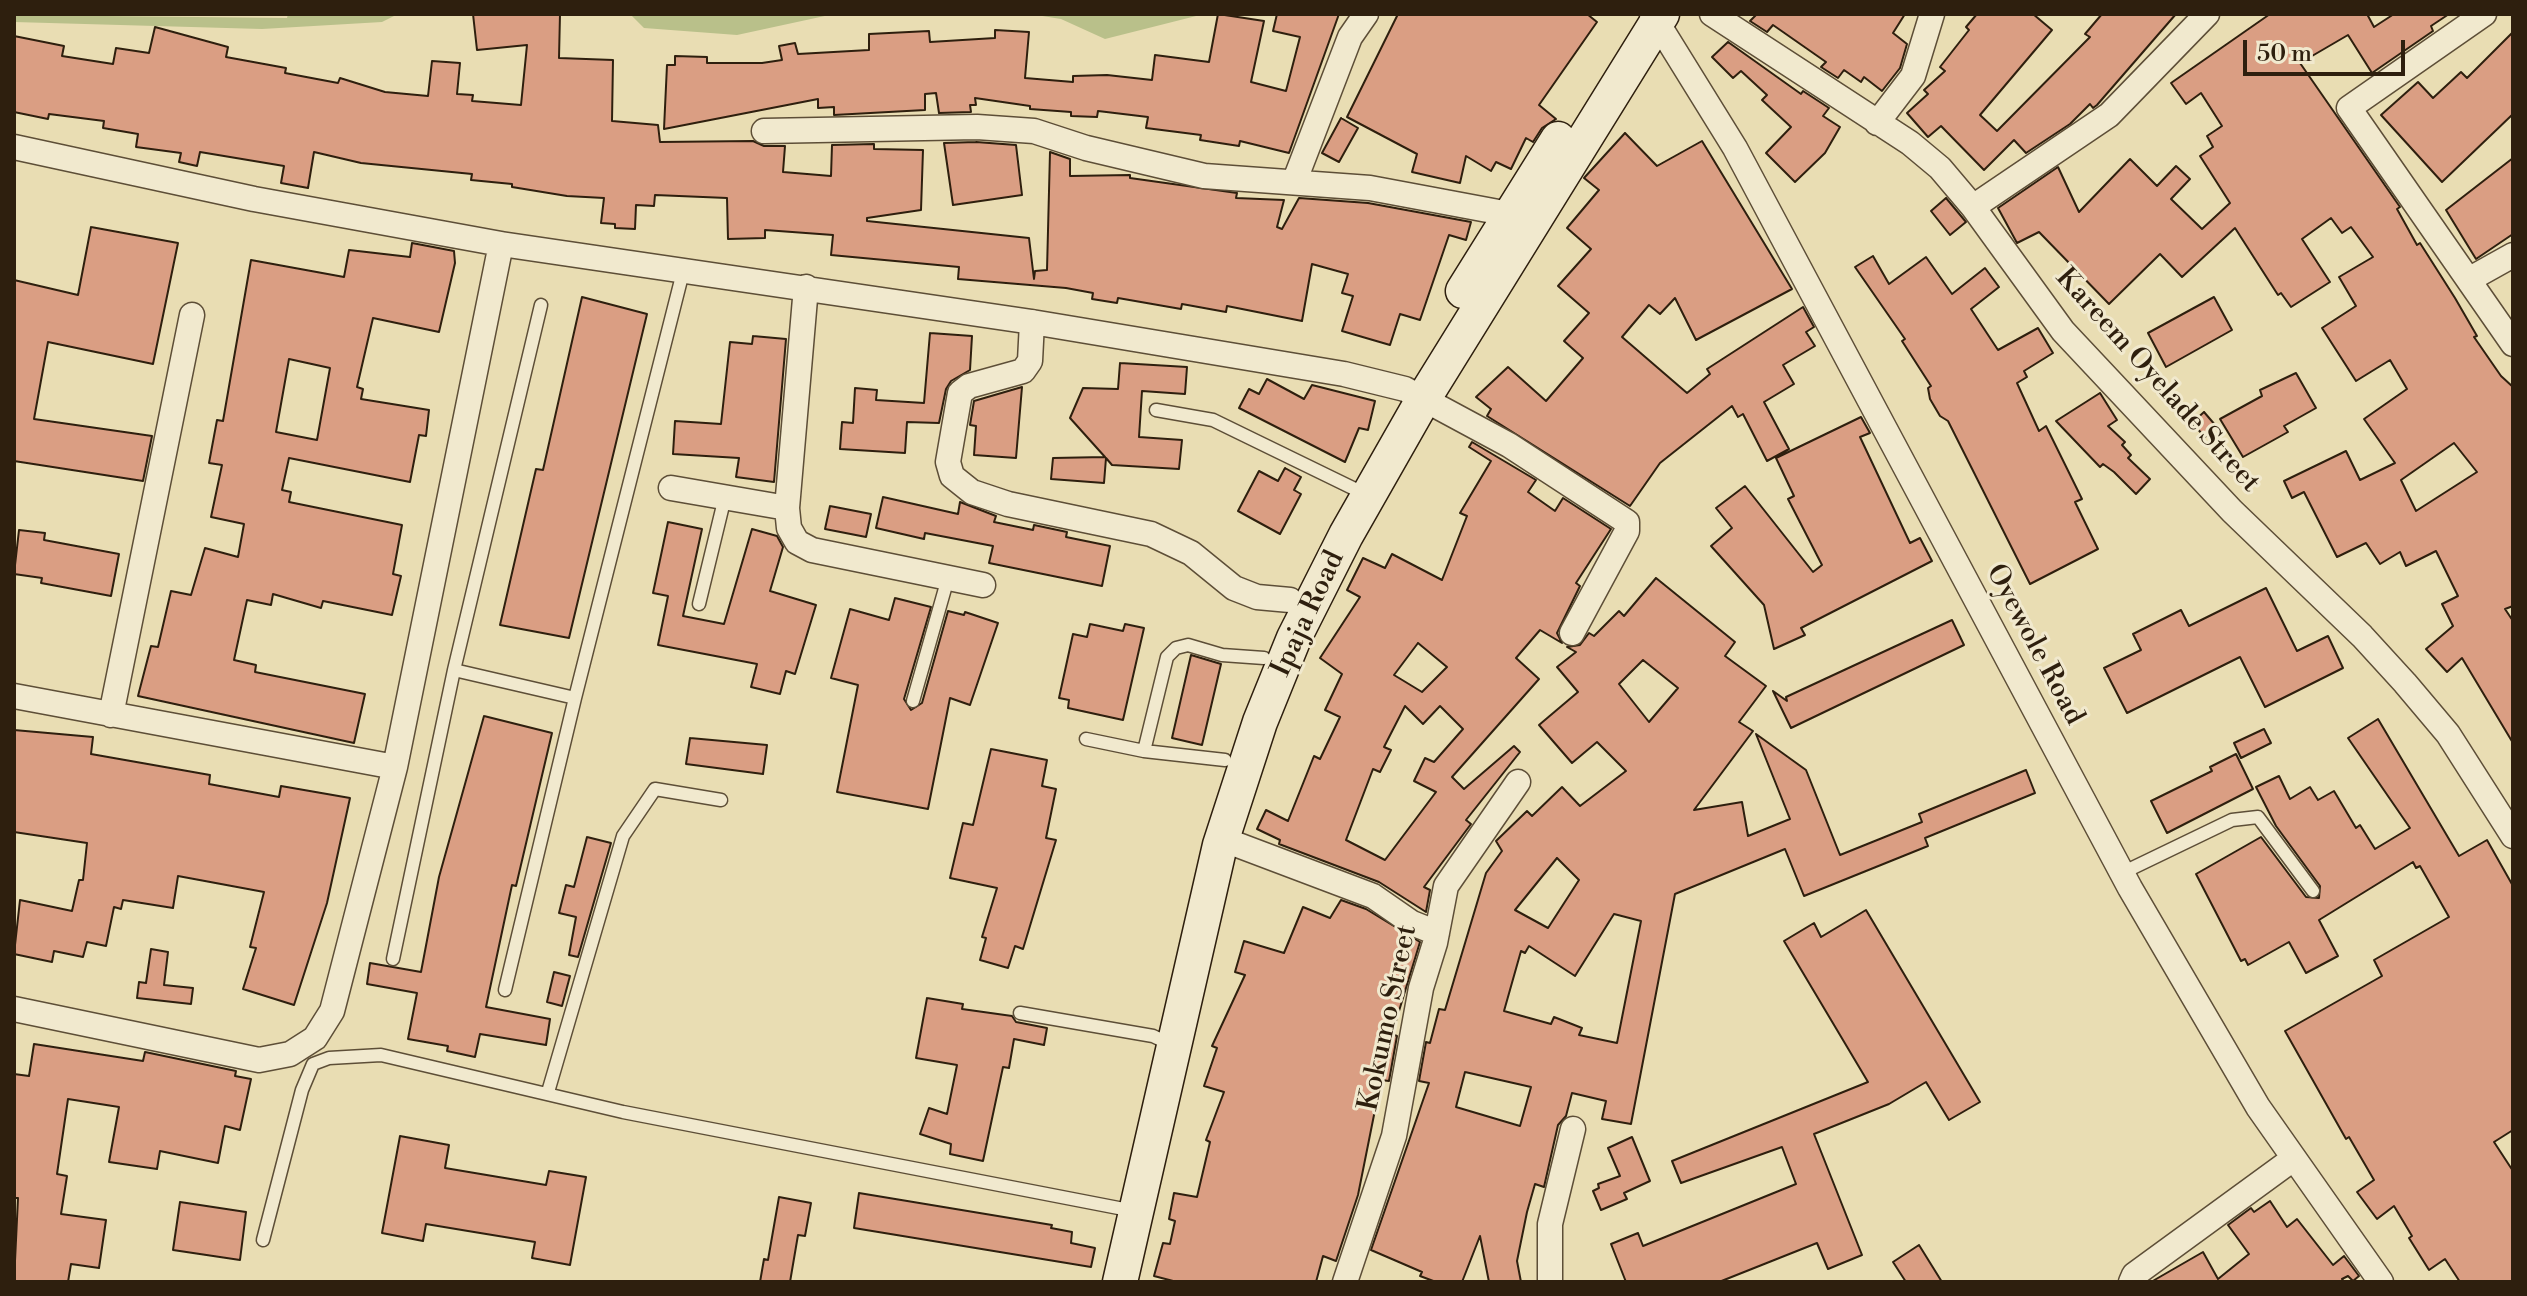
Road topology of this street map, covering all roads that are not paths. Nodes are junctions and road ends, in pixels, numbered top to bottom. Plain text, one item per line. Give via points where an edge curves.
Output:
1 (1366, 14) edge
2 (1712, 14) edge
3 (1932, 14) edge
4 (2207, 14) edge
5 (2484, 14) edge
6 (1653, 16) edge
7 (1877, 123) junction
8 (764, 131) dead end
9 (14, 147) edge
10 (1295, 180) junction
11 (1973, 207) junction
12 (1509, 214) junction
13 (501, 244) junction
14 (2513, 255) edge
15 (684, 268) junction
16 (2470, 279) junction
17 (806, 287) junction
18 (541, 305) dead end
19 (192, 315) dead end
20 (1032, 322) junction
21 (2513, 344) edge
22 (1414, 394) junction
23 (1156, 410) dead end
24 (671, 488) dead end
25 (1358, 490) junction
26 (725, 497) junction
27 (787, 508) junction
28 (948, 578) junction
29 (983, 585) dead end
30 (1290, 600) junction
31 (699, 604) dead end
32 (1572, 633) dead end
33 (1264, 658) junction
34 (454, 670) junction
35 (14, 696) edge
36 (575, 698) junction
37 (913, 701) dead end
38 (111, 715) junction
39 (1252, 717) junction
40 (1086, 739) dead end
41 (1144, 751) junction
42 (1225, 760) junction
43 (395, 767) junction
44 (1518, 782) dead end
45 (721, 800) dead end
46 (2513, 836) edge
47 (1222, 839) junction
48 (2122, 873) junction
49 (2313, 891) dead end
50 (1437, 933) junction
51 (393, 959) dead end
52 (505, 990) dead end
53 (14, 1009) edge
54 (1020, 1013) dead end
55 (1162, 1040) junction
56 (548, 1092) junction
57 (1573, 1129) dead end
58 (2293, 1159) junction
59 (1124, 1210) junction
60 (263, 1240) dead end
61 (1099, 1282) edge
62 (1120, 1282) edge
63 (1345, 1282) edge
64 (1550, 1282) edge
65 (2131, 1282) edge
66 (2381, 1282) edge

1 - 10 street via 1350,37
2 - 7 street, Kareem Oyelade Street
3 - 7 street via 1913,76
4 - 11 street via 2109,115
5 - 16 street via 2349,108
6 - 12 main road, Ipaja Road
6 - 22 main road, Ipaja Road
6 - 48 street, Oyewole Road via 1735,148
7 - 11 street, Kareem Oyelade Street via 1940,168
8 - 10 street via 1034,131 1204,176
9 - 13 street via 254,199
10 - 12 street via 1401,192
11 - 46 street, Kareem Oyelade Street via 2063,331 2232,511 2405,683 2448,734
12 - 22 main road, Ipaja Road
13 - 15 street
13 - 43 street
14 - 16 street
15 - 17 street
15 - 36 lane
16 - 21 street
17 - 20 street
17 - 27 street
18 - 34 lane
19 - 38 street
20 - 22 street via 1344,374
20 - 30 street via 1030,361 1023,371 960,393 949,449 952,476 972,492 1008,504 1151,534 1191,553 1234,588
22 - 25 main road, Ipaja Road
22 - 32 street via 1509,445 1627,522
23 - 25 lane via 1213,420
24 - 26 street
25 - 30 main road, Ipaja Road
25 - 39 main road, Ipaja Road via 1294,638
26 - 27 street
26 - 31 lane
27 - 28 street via 797,542 812,550
28 - 29 street
28 - 37 lane
30 - 33 main road, Ipaja Road
33 - 39 main road, Ipaja Road
33 - 41 lane via 1222,655 1188,645 1176,648 1167,657
34 - 36 lane
34 - 51 lane
35 - 38 street
36 - 52 lane
38 - 43 street
39 - 42 main road, Ipaja Road
39 - 47 main road, Ipaja Road
40 - 41 lane
41 - 42 lane
42 - 55 main road, Ipaja Road via 1202,836
43 - 53 street via 332,1011 315,1038 290,1054 259,1060
44 - 50 street, Kokumo Street via 1446,886
45 - 56 lane via 655,789 623,836
47 - 50 street via 1373,896
47 - 55 main road, Ipaja Road
48 - 49 lane via 2232,820 2258,817
48 - 58 street, Oyewole Road
50 - 63 street, Kokumo Street via 1421,988 1394,1136
54 - 55 lane
55 - 59 main road, Ipaja Road
56 - 59 lane via 623,1112
56 - 60 lane via 381,1055 313,1064
57 - 64 street via 1550,1224
58 - 65 street
58 - 66 street, Oyewole Road
59 - 61 main road, Ipaja Road
59 - 62 main road, Ipaja Road

